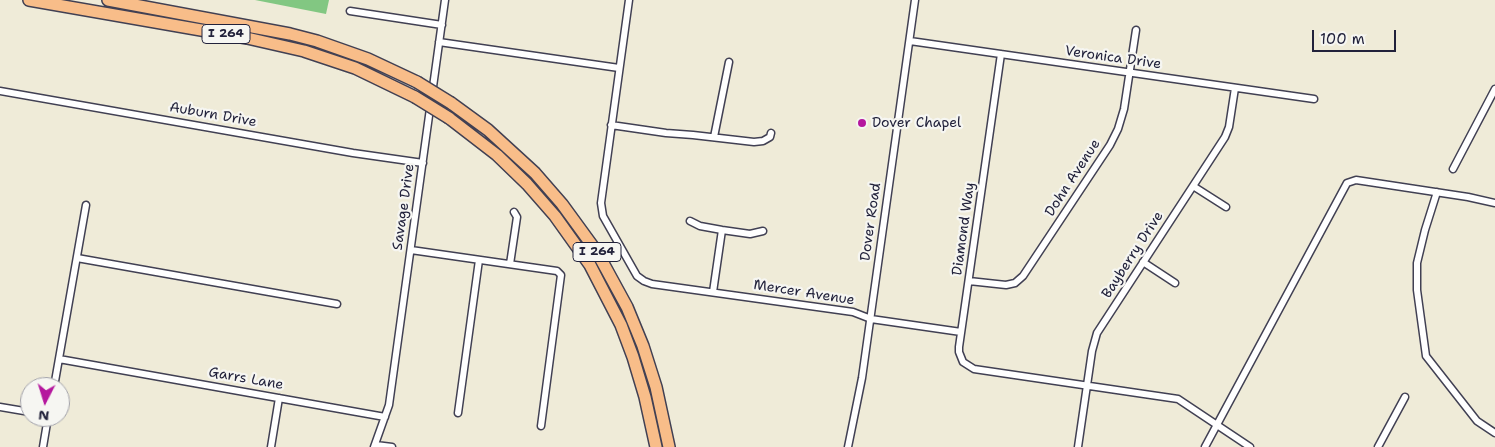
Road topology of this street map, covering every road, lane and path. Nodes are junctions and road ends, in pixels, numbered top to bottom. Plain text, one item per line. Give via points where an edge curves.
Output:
1 (30, 0) edge
2 (108, 0) edge
3 (445, 0) edge
4 (629, 0) edge
5 (915, 0) edge
6 (350, 12) dead end
7 (442, 25) junction
8 (1136, 30) dead end
9 (910, 40) junction
10 (439, 42) junction
11 (1001, 54) junction
12 (729, 62) dead end
13 (619, 68) junction
14 (1130, 73) junction
15 (1235, 88) junction
16 (1495, 89) edge
17 (0, 90) edge
18 (1314, 99) dead end
19 (611, 125) junction
20 (771, 133) dead end
21 (714, 137) junction
22 (423, 163) junction
23 (1453, 169) dead end
24 (1194, 186) junction
25 (1438, 192) junction
26 (1495, 203) edge
27 (86, 205) dead end
28 (1226, 207) dead end
29 (514, 212) dead end
30 (690, 221) dead end
31 (722, 230) junction
32 (763, 231) dead end
33 (411, 250) junction
34 (77, 258) junction
35 (480, 260) junction
36 (1143, 262) junction
37 (510, 264) junction
38 (969, 280) junction
39 (1175, 282) dead end
40 (712, 292) junction
41 (337, 304) dead end
42 (871, 319) junction
43 (961, 332) junction
44 (59, 359) junction
45 (56, 377) edge
46 (1086, 385) junction
47 (1405, 397) dead end
48 (278, 398) junction
49 (0, 406) edge
50 (20, 410) edge
51 (458, 413) dead end
52 (385, 417) junction
53 (1216, 425) junction
54 (541, 426) dead end
55 (46, 427) edge
56 (1495, 433) edge
57 (375, 446) edge
58 (43, 447) edge
59 (270, 447) edge
60 (392, 447) edge
61 (656, 447) edge
62 (669, 447) edge
63 (848, 447) edge
64 (1078, 447) edge
65 (1205, 447) edge
66 (1250, 447) edge
67 (1378, 447) edge

1 - 61 highway, I 264, bridge via 285,46 355,68 415,97 449,118 497,155 527,184 590,265 633,357
2 - 62 highway, I 264, bridge via 317,41 368,59 417,82 494,135 535,173 597,252 627,307 643,346
3 - 7 street, Savage Drive
4 - 13 street
5 - 9 street, Dover Road
6 - 7 street
7 - 10 street, Savage Drive
8 - 14 street, Dohn Avenue
9 - 11 street, Veronica Drive
9 - 42 street, Dover Road
10 - 13 street
10 - 22 street, Savage Drive
11 - 14 street, Veronica Drive
11 - 38 street, Diamond Way
12 - 21 street
13 - 19 street
14 - 15 street, Veronica Drive
14 - 38 street, Dohn Avenue via 1122,118 1114,138 1023,276 1006,285
15 - 18 street, Veronica Drive
15 - 24 street, Bayberry Drive via 1225,137
16 - 23 street
17 - 22 street, Auburn Drive
19 - 21 street
19 - 40 street, Mercer Avenue via 601,210 632,268 642,280 652,284
20 - 21 street via 760,142
22 - 33 street, Savage Drive
24 - 28 street
24 - 36 street, Bayberry Drive
25 - 26 street
25 - 53 street via 1349,181
25 - 56 street via 1418,263 1417,290 1426,356 1477,421
27 - 34 street
29 - 37 street via 517,217
30 - 31 street
31 - 32 street via 750,234
31 - 40 street
33 - 35 street
33 - 52 street, Savage Drive
34 - 41 street
34 - 44 street
35 - 37 street
35 - 51 street
36 - 39 street
36 - 46 street, Bayberry Drive via 1097,333
37 - 54 street via 557,271 562,279
38 - 43 street, Diamond Way
40 - 42 street, Mercer Avenue via 853,312
42 - 43 street, Mercer Avenue
42 - 63 street, Dover Road
43 - 46 street, Diamond Way via 959,352 965,364 974,369
44 - 45 street
44 - 48 street, Garrs Lane
46 - 53 street via 1178,399
46 - 64 street, Bayberry Drive
47 - 67 street
48 - 52 street, Garrs Lane
48 - 59 street
49 - 50 street
52 - 57 street
53 - 65 street
53 - 66 street
55 - 58 street
57 - 60 street

